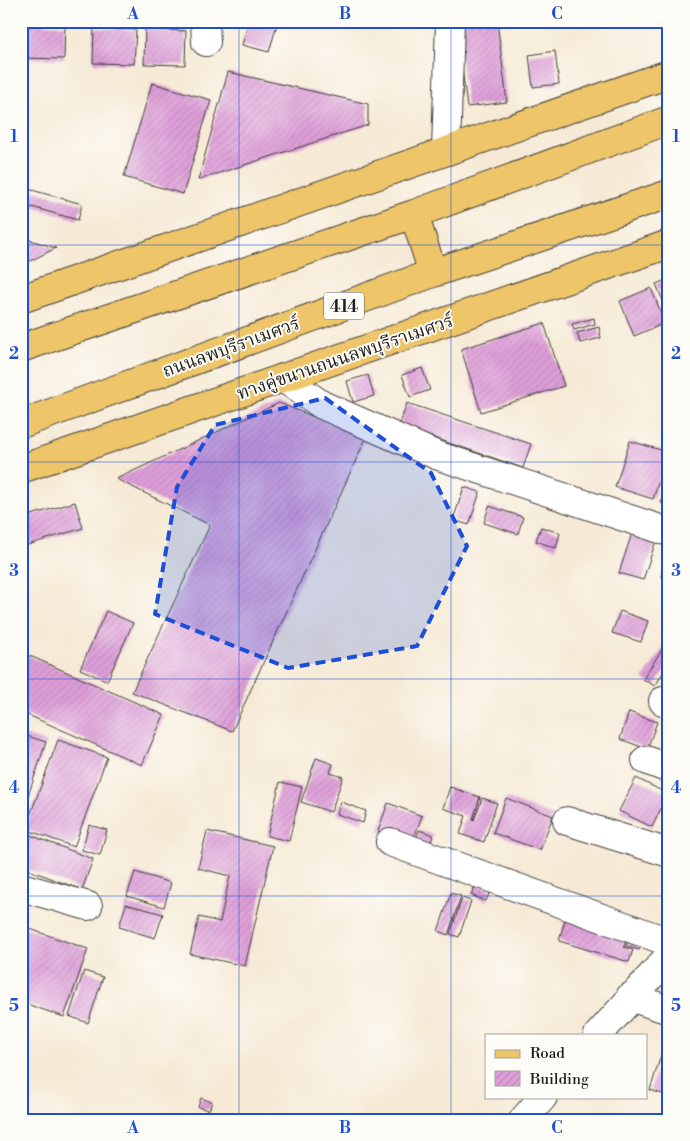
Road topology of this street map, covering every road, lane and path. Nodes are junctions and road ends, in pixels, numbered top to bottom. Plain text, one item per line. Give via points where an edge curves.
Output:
1 (450, 21) edge
2 (669, 74) edge
3 (669, 120) edge
4 (446, 151) junction
5 (669, 194) edge
6 (414, 214) junction
7 (669, 244) edge
8 (433, 273) junction
9 (21, 299) edge
10 (21, 348) edge
11 (283, 378) junction
12 (54, 413) junction
13 (21, 424) edge
14 (21, 428) edge
15 (21, 469) edge
16 (669, 532) edge
17 (567, 821) dead end
18 (390, 842) dead end
19 (669, 853) edge
20 (21, 887) edge
21 (88, 906) dead end
22 (669, 942) edge
23 (669, 956) edge
24 (630, 997) junction
25 (669, 1010) edge
26 (599, 1034) edge
27 (542, 1098) edge
28 (523, 1120) edge

1 - 4 street
2 - 4 main road
3 - 6 main road
4 - 9 main road
5 - 8 main road, ถนนลพบุรีราเมศวร์ / 414
6 - 8 main road
6 - 10 main road
7 - 11 main road, ทางคู่ขนานถนนลพบุรีราเมศวร์
8 - 12 main road, ถนนลพบุรีราเมศวร์ / 414
11 - 15 main road, ทางคู่ขนานถนนลพบุรีราเมศวร์
11 - 16 street via 322,405 436,455
12 - 13 main road, ถนนลพบุรีราเมศวร์ / 414
12 - 14 main road
17 - 19 street
18 - 22 street
20 - 21 street
23 - 24 street
24 - 25 street
24 - 26 street
27 - 28 street

